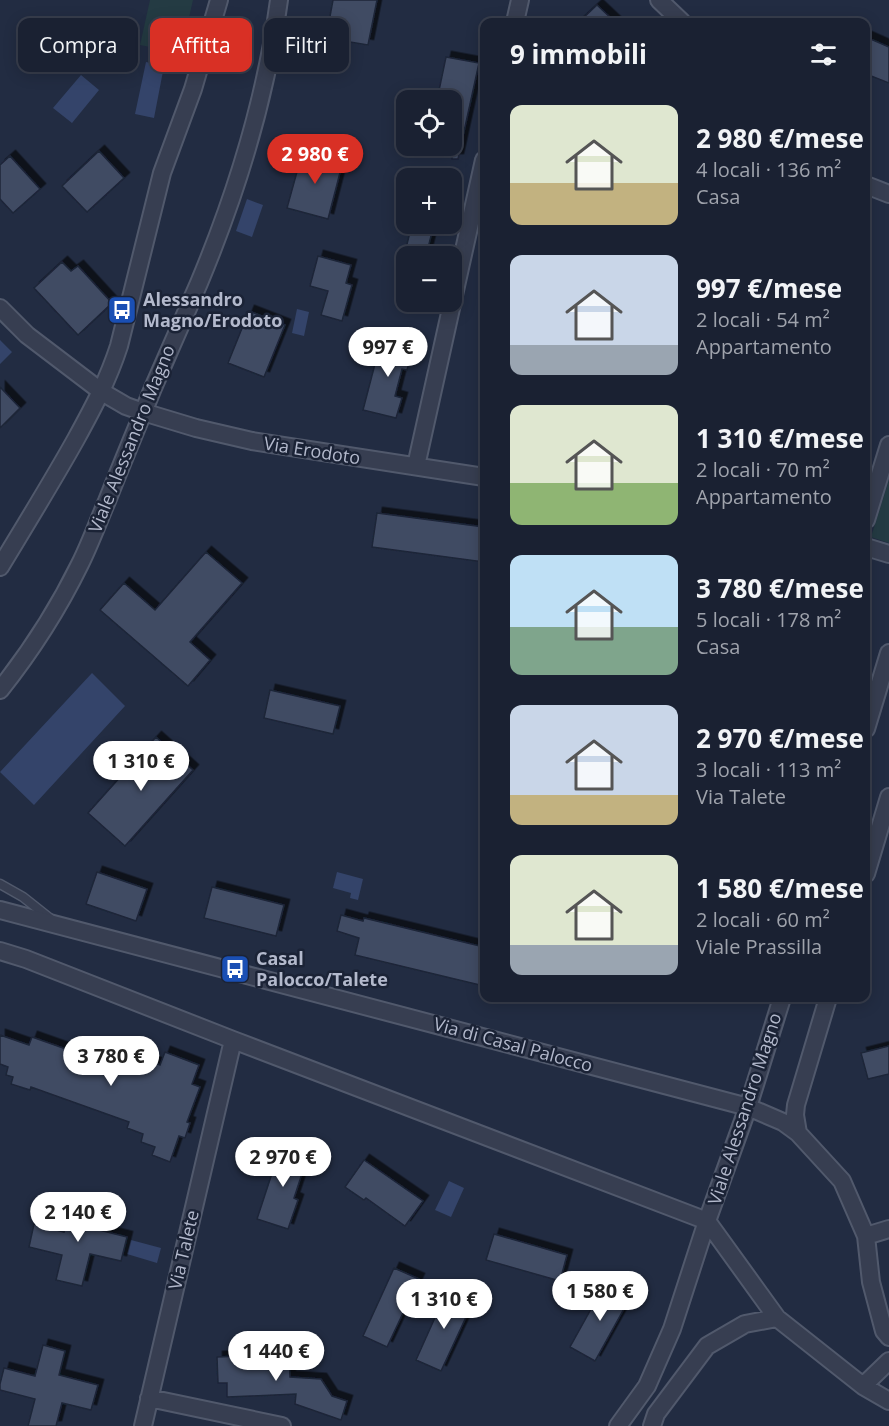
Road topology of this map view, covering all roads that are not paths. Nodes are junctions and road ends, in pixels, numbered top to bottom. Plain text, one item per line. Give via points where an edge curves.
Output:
1 (219, 0) edge
2 (279, 0) edge
3 (520, 0) edge
4 (659, 0) edge
5 (516, 18) edge
6 (678, 18) edge
7 (480, 178) edge
8 (870, 186) edge
9 (889, 194) edge
10 (0, 308) edge
11 (102, 392) junction
12 (143, 412) junction
13 (889, 445) edge
14 (416, 466) junction
15 (480, 476) edge
16 (870, 507) edge
17 (870, 548) edge
18 (889, 554) edge
19 (0, 567) edge
20 (889, 653) edge
21 (0, 690) edge
22 (870, 716) edge
23 (889, 797) edge
24 (870, 861) edge
25 (0, 885) edge
26 (0, 910) edge
27 (59, 926) junction
28 (0, 951) edge
29 (781, 1002) edge
30 (827, 1002) edge
31 (233, 1040) junction
32 (748, 1107) junction
33 (798, 1133) junction
34 (707, 1221) junction
35 (889, 1229) edge
36 (866, 1236) junction
37 (777, 1318) junction
38 (889, 1337) edge
39 (889, 1361) edge
40 (863, 1386) junction
41 (149, 1398) junction
42 (889, 1401) edge
43 (143, 1426) edge
44 (282, 1426) edge
45 (618, 1426) edge
46 (652, 1426) edge

1 - 11 street via 193,89 162,173 119,346
2 - 12 street, Viale Alessandro Magno via 267,76 238,179 199,283
3 - 5 street
4 - 6 street
7 - 14 street
8 - 9 street
10 - 11 street via 27,335
11 - 12 street, Via Erodoto
11 - 19 street
12 - 14 street, Via Erodoto via 246,440
12 - 21 street, Viale Alessandro Magno via 81,564 28,654
13 - 16 street
14 - 15 street, Via Erodoto
17 - 18 street
20 - 22 street
23 - 24 street
25 - 27 lane via 23,897
26 - 27 street, Via di Casal Palocco
27 - 32 street, Via di Casal Palocco
28 - 31 street
29 - 32 street, Viale Alessandro Magno
30 - 33 street via 796,1105
31 - 34 street
31 - 41 street, Via Talete
32 - 33 street, Via di Casal Palocco
32 - 34 street, Viale Alessandro Magno
33 - 36 street, Via di Casal Palocco via 842,1181
34 - 37 street
34 - 45 street, Viale Alessandro Magno via 672,1329 647,1386
35 - 36 street
36 - 38 street, Via di Casal Palocco via 871,1282
37 - 40 street
37 - 46 street via 745,1324 707,1346 656,1414
39 - 40 street
40 - 42 street
41 - 43 street, Via Talete
41 - 44 street

